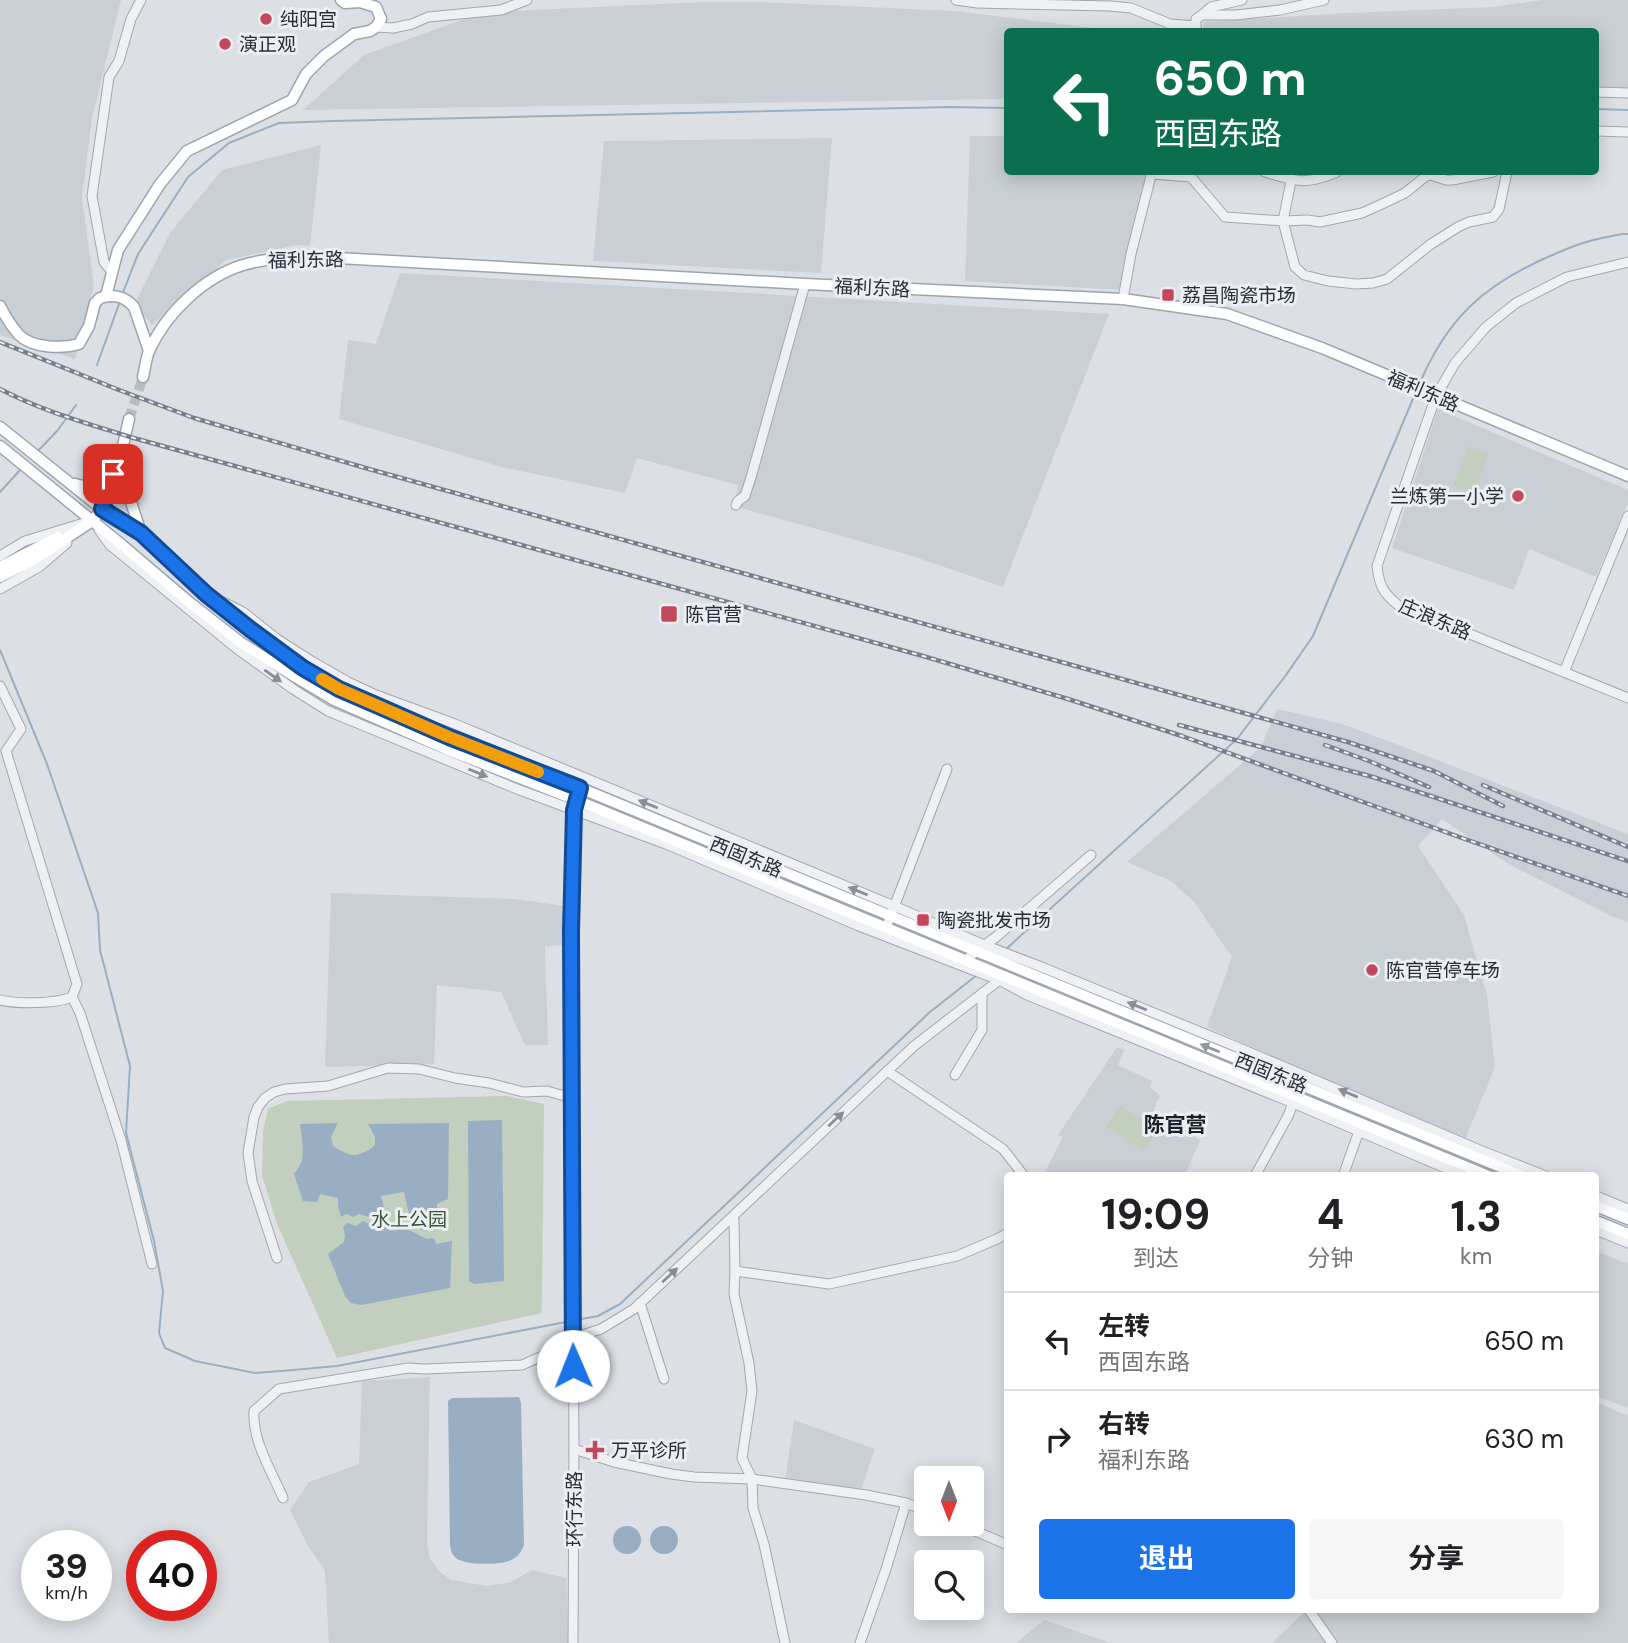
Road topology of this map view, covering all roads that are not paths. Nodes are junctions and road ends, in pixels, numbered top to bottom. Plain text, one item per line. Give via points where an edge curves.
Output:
1 (141, 0) edge
2 (341, 0) edge
3 (527, 0) edge
4 (956, 0) edge
5 (1096, 0) edge
6 (1242, 0) edge
7 (1324, 0) edge
8 (1110, 6) junction
9 (1202, 15) junction
10 (376, 27) junction
11 (1191, 28) edge
12 (1196, 28) edge
13 (1599, 92) edge
14 (1628, 93) edge
15 (1599, 131) edge
16 (1628, 132) edge
17 (1151, 175) edge
18 (1172, 175) edge
19 (1274, 175) edge
20 (1330, 175) edge
21 (1431, 175) edge
22 (1431, 175) edge
23 (1478, 175) edge
24 (1506, 175) edge
25 (1291, 181) junction
26 (1283, 221) junction
27 (1628, 262) edge
28 (113, 272) junction
29 (805, 284) junction
30 (111, 296) junction
31 (1123, 299) junction
32 (0, 306) edge
33 (149, 351) junction
34 (143, 377) tunnel mouth
35 (1433, 395) junction
36 (130, 419) tunnel mouth
37 (0, 427) edge
38 (0, 446) edge
39 (121, 454) junction
40 (113, 474) junction
41 (1628, 477) edge
42 (70, 482) junction
43 (736, 505) dead end
44 (102, 509) junction
45 (1628, 516) edge
46 (92, 521) junction
47 (141, 533) junction
48 (32, 554) junction
49 (0, 556) edge
50 (0, 567) edge
51 (0, 577) edge
52 (0, 589) edge
53 (1564, 672) junction
54 (0, 686) edge
55 (1628, 698) edge
56 (947, 769) dead end
57 (578, 794) junction
58 (1091, 855) dead end
59 (792, 876) junction
60 (787, 887) junction
61 (892, 911) junction
62 (886, 928) junction
63 (982, 949) junction
64 (1012, 963) junction
65 (968, 964) junction
66 (998, 977) junction
67 (982, 993) junction
68 (72, 997) junction
69 (0, 1000) edge
70 (887, 1071) junction
71 (955, 1074) dead end
72 (572, 1098) junction
73 (1294, 1100) junction
74 (1359, 1131) junction
75 (1021, 1172) edge
76 (1257, 1172) edge
77 (1344, 1172) edge
78 (1460, 1172) edge
79 (1512, 1172) edge
80 (1536, 1172) edge
81 (1599, 1197) edge
82 (1599, 1207) edge
83 (1628, 1209) edge
84 (1628, 1219) edge
85 (734, 1220) dead end
86 (1599, 1222) edge
87 (1599, 1231) edge
88 (1628, 1234) edge
89 (1004, 1236) edge
90 (1628, 1243) edge
91 (277, 1258) dead end
92 (152, 1264) dead end
93 (735, 1271) junction
94 (640, 1303) junction
95 (573, 1336) junction
96 (664, 1379) dead end
97 (574, 1449) junction
98 (752, 1479) junction
99 (283, 1499) dead end
100 (906, 1503) junction
101 (914, 1506) edge
102 (984, 1535) edge
103 (1004, 1543) edge
104 (1312, 1613) edge
105 (573, 1643) edge
106 (785, 1643) edge
107 (860, 1643) edge
108 (1332, 1643) edge

1 - 28 street via 109,78 92,196 104,262
2 - 10 main road via 376,7 381,19
3 - 10 street via 501,10
4 - 8 street
5 - 8 street
6 - 9 street via 1211,7
7 - 9 street via 1280,10
8 - 11 street via 1131,8
9 - 12 street via 1196,19
10 - 28 main road via 354,34 324,56 306,74 292,100 187,151 118,250
13 - 14 street
15 - 16 street
17 - 31 street
18 - 26 street via 1191,177 1225,217
19 - 25 street
20 - 25 street
21 - 23 street via 1452,180
22 - 26 street via 1362,213 1320,222
24 - 26 street via 1493,217 1458,227 1387,279 1373,283 1304,275 1295,267
25 - 26 street
27 - 35 street via 1567,277 1516,303 1486,327
28 - 30 main road
29 - 31 main road, 福利东路
29 - 33 main road, 福利东路 via 302,256 268,259 218,275 191,295 169,318
29 - 43 street via 752,474 745,496
30 - 32 main road via 95,303 79,344 65,348 21,337
30 - 33 main road via 134,307
31 - 35 main road, 福利东路 via 1227,314
33 - 34 main road, 福利东路
35 - 41 main road, 福利东路
35 - 53 street, 庄浪东路 via 1377,566 1378,580 1398,605
36 - 39 main road
37 - 42 main road, 西固东路
38 - 46 main road, 西固东路
39 - 40 main road
39 - 47 main road
40 - 42 main road via 93,486
40 - 44 main road
42 - 44 main road, 西固东路
44 - 46 main road
44 - 47 main road, 西固东路
45 - 53 street
46 - 48 main road
46 - 48 street
46 -> 57 main road, 西固东路 via 240,642 334,700 448,750
47 - 57 main road, 西固东路 via 206,594 303,668 339,689
48 - 49 street
48 - 50 main road
48 - 51 main road
48 - 52 street
53 - 55 street, 庄浪东路
54 - 68 street via 21,729 6,751 77,984
56 - 61 street
57 - 59 main road, 西固东路
57 - 60 main road, 西固东路
61 -> 57 street
57 - 65 street via 666,844 859,926
57 - 72 street, 环行东路 via 571,931
58 - 63 street
59 - 60 main road
59 - 61 main road, 西固东路
60 - 62 main road, 西固东路
61 - 62 street
61 - 63 main road, 西固东路
62 - 65 main road, 西固东路
63 - 64 main road, 西固东路
63 - 65 street
64 - 66 street
79 -> 64 main road, 西固东路
80 -> 64 street via 1295,1071
65 - 66 main road, 西固东路
66 - 67 street
66 - 73 main road, 西固东路
67 - 70 street
67 - 71 street via 982,1030
68 - 69 street via 43,1002
68 - 92 street via 121,1140
70 - 75 street via 1003,1149
94 -> 70 street
72 - 91 street via 418,1069 388,1068 328,1086 274,1092 258,1107 248,1153 252,1181
72 - 95 street, 环行东路
73 - 74 street
73 - 76 street
73 - 78 main road, 西固东路
74 - 77 street
74 - 78 street
81 - 83 street
82 - 84 main road
85 - 93 street
86 - 88 main road
87 - 90 street
89 - 93 street via 957,1256 829,1284
93 - 98 street via 734,1294 752,1391 742,1458
94 - 95 street via 601,1329
94 - 96 street
95 - 97 street, 环行东路
95 - 99 street via 522,1364 408,1368 279,1389 254,1411 253,1423
97 - 98 street via 671,1474
97 - 105 street, 环行东路
98 - 100 street
98 - 106 street via 754,1508
100 - 101 street
100 - 107 street
102 - 103 street
104 - 108 street

